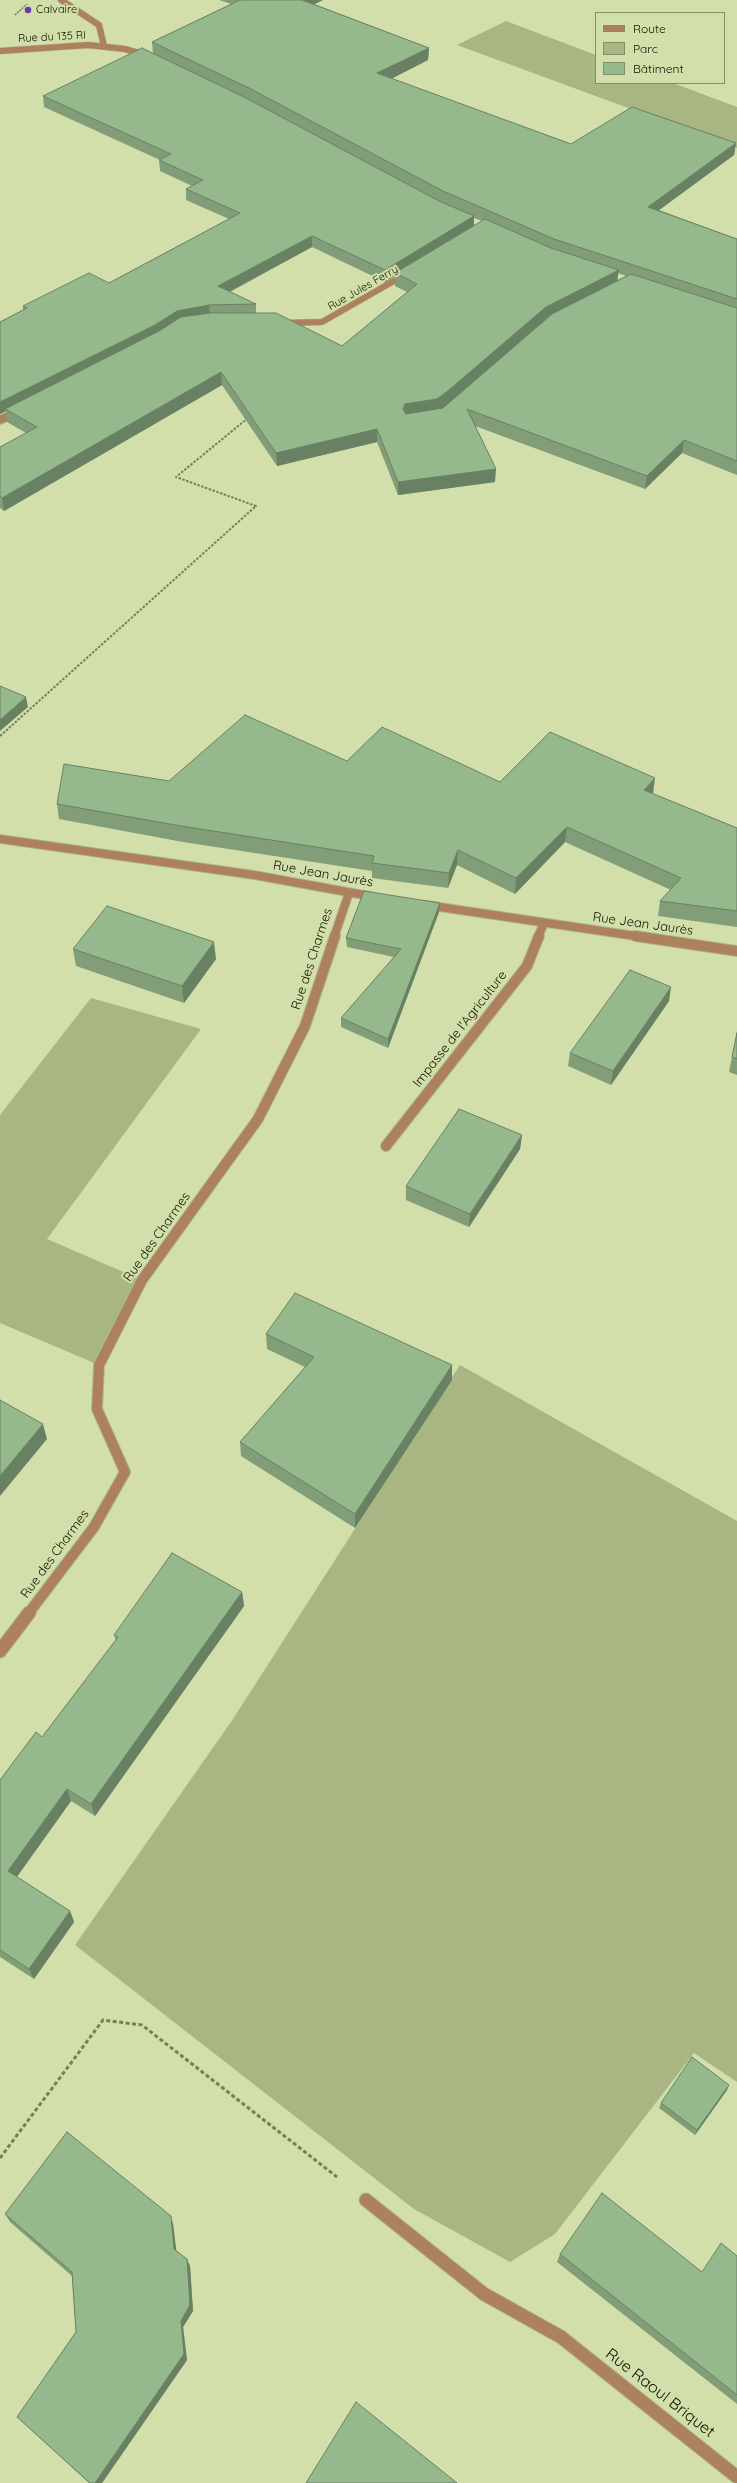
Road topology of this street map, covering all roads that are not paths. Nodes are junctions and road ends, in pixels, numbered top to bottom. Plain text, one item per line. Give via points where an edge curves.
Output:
1 (61, 0) edge
2 (104, 46) junction
3 (0, 51) edge
4 (154, 59) edge
5 (415, 268) edge
6 (279, 322) edge
7 (23, 409) edge
8 (0, 420) edge
9 (0, 839) edge
10 (348, 893) junction
11 (388, 899) edge
12 (419, 904) edge
13 (544, 923) junction
14 (737, 951) edge
15 (386, 1146) dead end
16 (0, 1651) edge
17 (366, 2200) road end
18 (737, 2477) edge

1 - 2 street via 99,25
2 - 3 street, Rue du 135 RI via 61,46
2 - 4 street, Rue du 135 RI
5 - 6 street, Rue Jules Ferry via 322,322
7 - 8 street
9 - 10 street, Rue Jean Jaurès via 231,872
10 - 11 street, Rue Jean Jaurès
10 - 16 street, Rue des Charmes via 305,1026 258,1119 142,1280 98,1365 97,1409 125,1472 94,1528
12 - 13 street, Rue Jean Jaurès
13 - 14 street, Rue Jean Jaurès
13 - 15 street, Impasse de l'Agriculture via 527,966
17 - 18 street, Rue Raoul Briquet via 484,2294 561,2337

